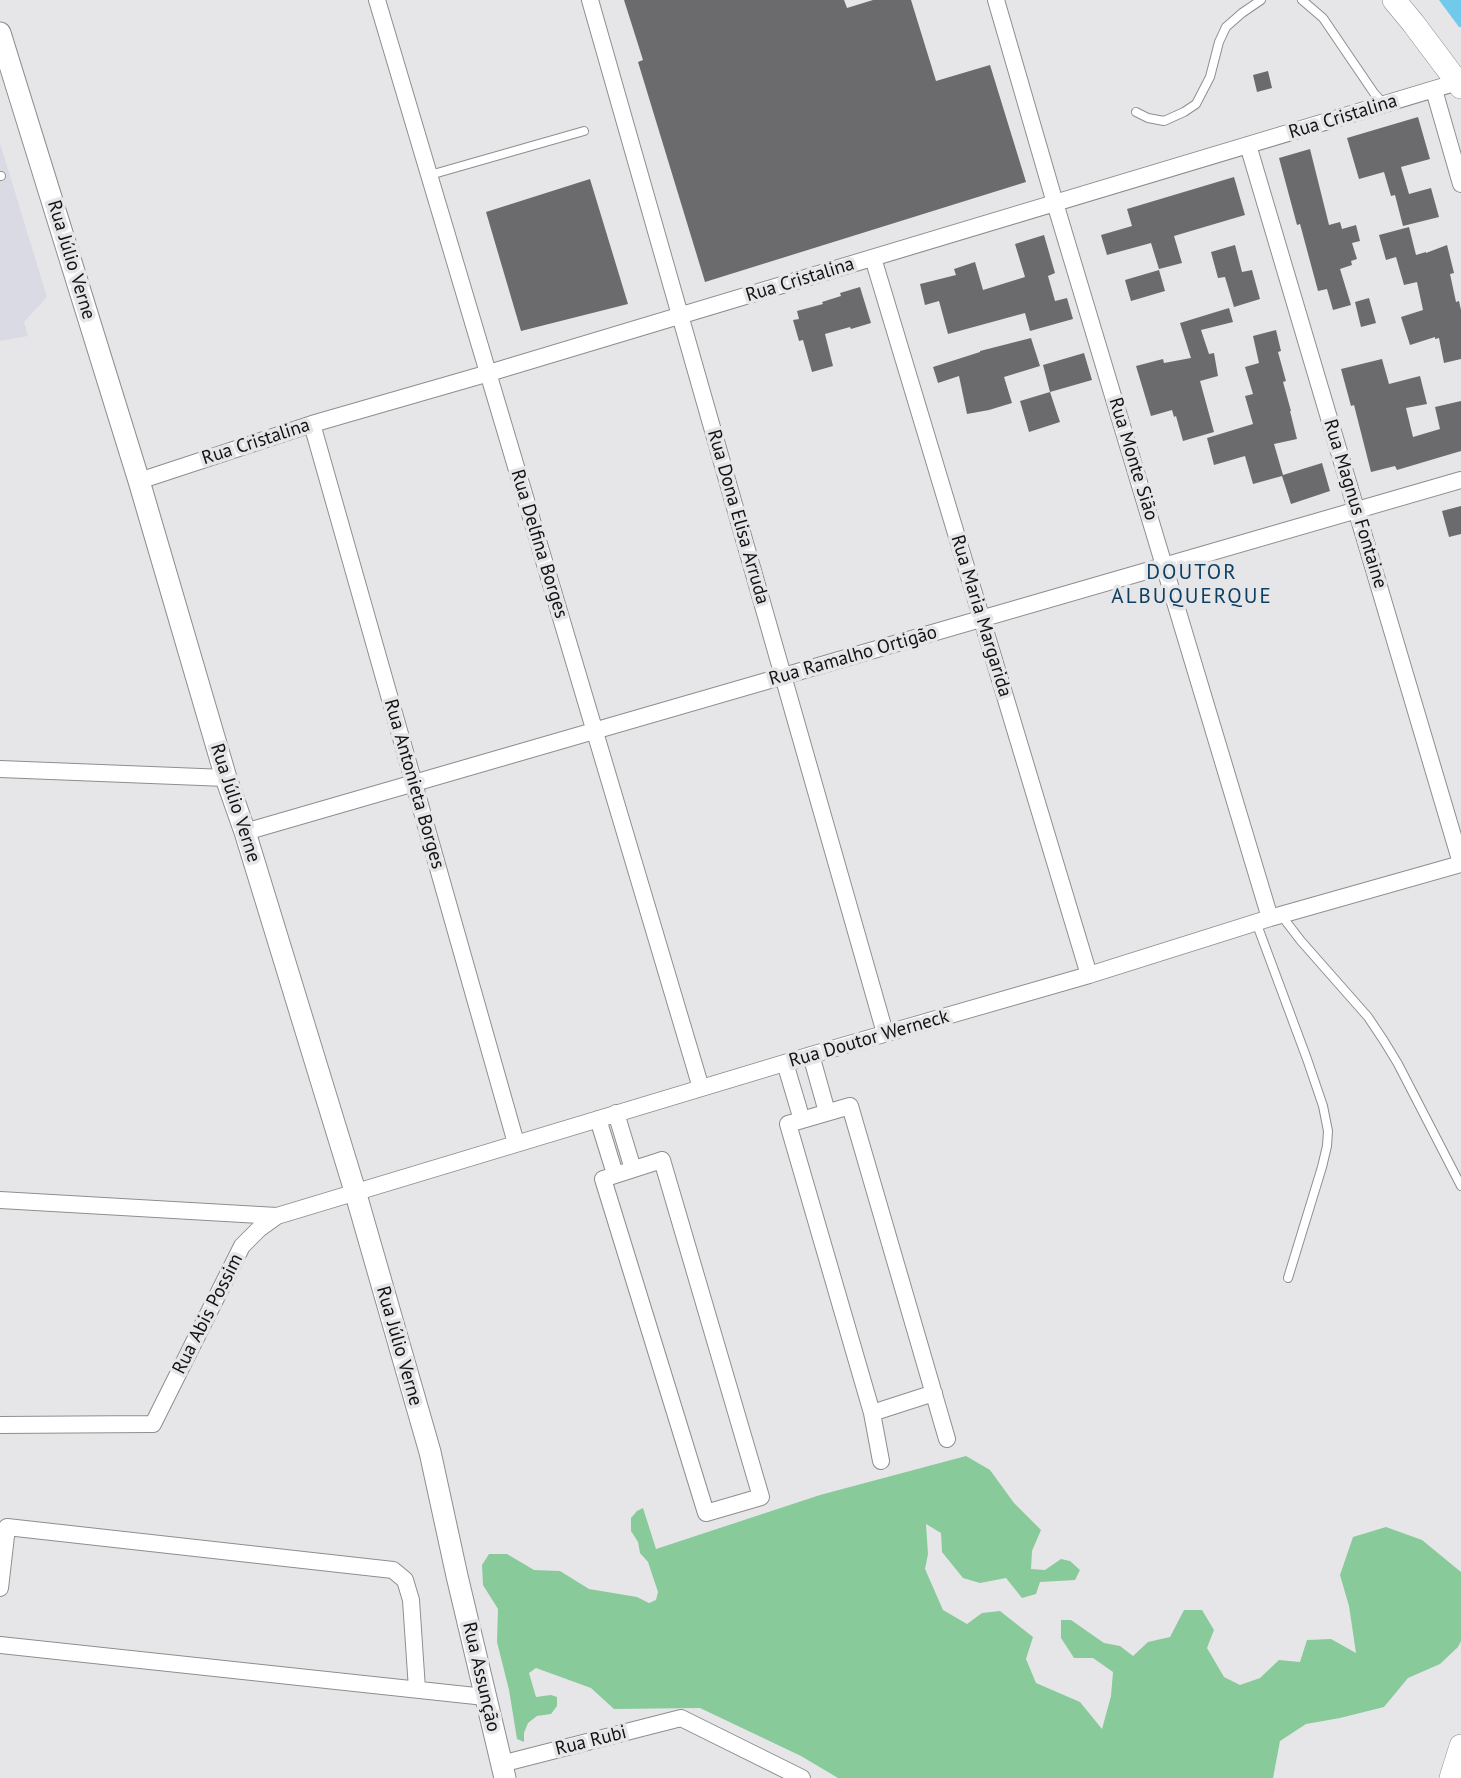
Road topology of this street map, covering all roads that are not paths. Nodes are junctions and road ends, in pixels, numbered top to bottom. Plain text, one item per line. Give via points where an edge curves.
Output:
1 (377, 0) edge
2 (590, 0) edge
3 (996, 0) edge
4 (1261, 0) edge
5 (1302, 0) edge
6 (1394, 0) edge
7 (0, 33) edge
8 (5, 65) edge
9 (1460, 83) edge
10 (1434, 90) junction
11 (1385, 104) junction
12 (1136, 111) dead end
13 (584, 131) dead end
14 (1248, 145) junction
15 (429, 175) junction
16 (1461, 184) edge
17 (1055, 203) junction
18 (873, 258) junction
19 (680, 316) junction
20 (489, 373) junction
21 (312, 424) junction
22 (1461, 480) edge
23 (139, 481) junction
24 (1357, 510) junction
25 (1165, 565) junction
26 (982, 619) junction
27 (783, 677) junction
28 (595, 731) junction
29 (0, 769) edge
30 (226, 778) junction
31 (415, 783) junction
32 (245, 832) junction
33 (1461, 864) edge
34 (1269, 918) junction
35 (1089, 975) junction
36 (885, 1034) junction
37 (811, 1055) junction
38 (785, 1063) junction
39 (701, 1088) junction
40 (827, 1112) junction
41 (617, 1113) junction
42 (598, 1119) junction
43 (802, 1120) junction
44 (516, 1143) junction
45 (633, 1169) junction
46 (615, 1174) junction
47 (1461, 1186) edge
48 (355, 1191) junction
49 (0, 1200) edge
50 (277, 1216) junction
51 (1288, 1279) dead end
52 (934, 1393) junction
53 (872, 1413) junction
54 (0, 1424) edge
55 (947, 1440) dead end
56 (881, 1461) dead end
57 (457, 1576) joint
58 (0, 1588) edge
59 (0, 1645) edge
60 (416, 1689) junction
61 (485, 1697) junction
62 (1461, 1746) edge
63 (503, 1771) edge
64 (802, 1778) edge
65 (1451, 1778) edge

1 - 15 street, Rua Delfina Borges
2 - 19 street, Rua Dona Elisa Arruda
3 - 17 street, Rua Monte Sião
4 - 12 lane via 1226,27 1196,104 1164,121
5 - 11 lane via 1322,18
6 - 9 main road
7 - 8 street, Rua Júlio Verne
8 - 23 street, Rua Júlio Verne
9 - 10 street, Rua Cristalina
10 - 11 street, Rua Cristalina
10 - 16 street
11 - 14 street, Rua Cristalina
13 - 15 lane
14 - 17 street, Rua Cristalina
14 - 24 street, Rua Magnus Fontaine
15 - 20 street, Rua Delfina Borges
17 - 18 street, Rua Cristalina
17 - 25 street, Rua Monte Sião
18 - 19 street, Rua Cristalina
18 - 26 street, Rua Maria Margarida
19 - 20 street, Rua Cristalina
19 - 27 street, Rua Dona Elisa Arruda
20 - 21 street, Rua Cristalina
20 - 28 street, Rua Delfina Borges
21 - 23 street, Rua Cristalina
21 - 31 street, Rua Antonieta Borges
22 - 24 street, Rua Ramalho Ortigão
23 - 30 street, Rua Júlio Verne
24 - 25 street, Rua Ramalho Ortigão
24 - 33 street, Rua Magnus Fontaine
25 - 26 street, Rua Ramalho Ortigão
25 - 34 street, Rua Monte Sião
26 - 27 street, Rua Ramalho Ortigão
26 - 35 street, Rua Maria Margarida
27 - 28 street, Rua Ramalho Ortigão
27 - 36 street, Rua Dona Elisa Arruda
28 - 31 street, Rua Ramalho Ortigão
28 - 39 street, Rua Delfina Borges
29 - 30 street
30 - 32 street, Rua Júlio Verne
31 - 32 street, Rua Ramalho Ortigão
31 - 44 street, Rua Antonieta Borges
32 - 48 street, Rua Júlio Verne
33 - 34 street, Rua Doutor Werneck
34 - 35 street, Rua Doutor Werneck
34 - 47 lane via 1301,941 1368,1017
34 - 51 lane via 1328,1131 1322,1167
35 - 36 street, Rua Doutor Werneck
36 - 37 street, Rua Doutor Werneck
37 - 38 street, Rua Doutor Werneck
37 - 40 street
38 - 39 street, Rua Doutor Werneck
38 - 43 street
39 - 41 street, Rua Doutor Werneck
40 - 43 street
40 - 52 street via 850,1106
41 - 42 street, Rua Doutor Werneck
41 - 45 street
42 - 44 street, Rua Doutor Werneck
42 - 46 street
43 - 53 street via 788,1124
44 - 48 street, Rua Doutor Werneck
45 - 46 street
45 - 46 street via 662,1160 761,1497 706,1513 603,1179
48 - 50 street, Rua Doutor Werneck
48 - 57 street, Rua Júlio Verne via 430,1452
49 - 50 street
50 - 54 street, Rua Abis Possim via 242,1246 153,1424
52 - 53 street
52 - 55 street
53 - 56 street
57 - 61 street, Rua Assunção
58 - 60 street via 6,1527 393,1570 405,1580 411,1600
59 - 60 street
60 - 61 street
61 - 63 street, Rua Assunção
62 - 65 main road
63 - 64 street, Rua Rubi via 681,1718

